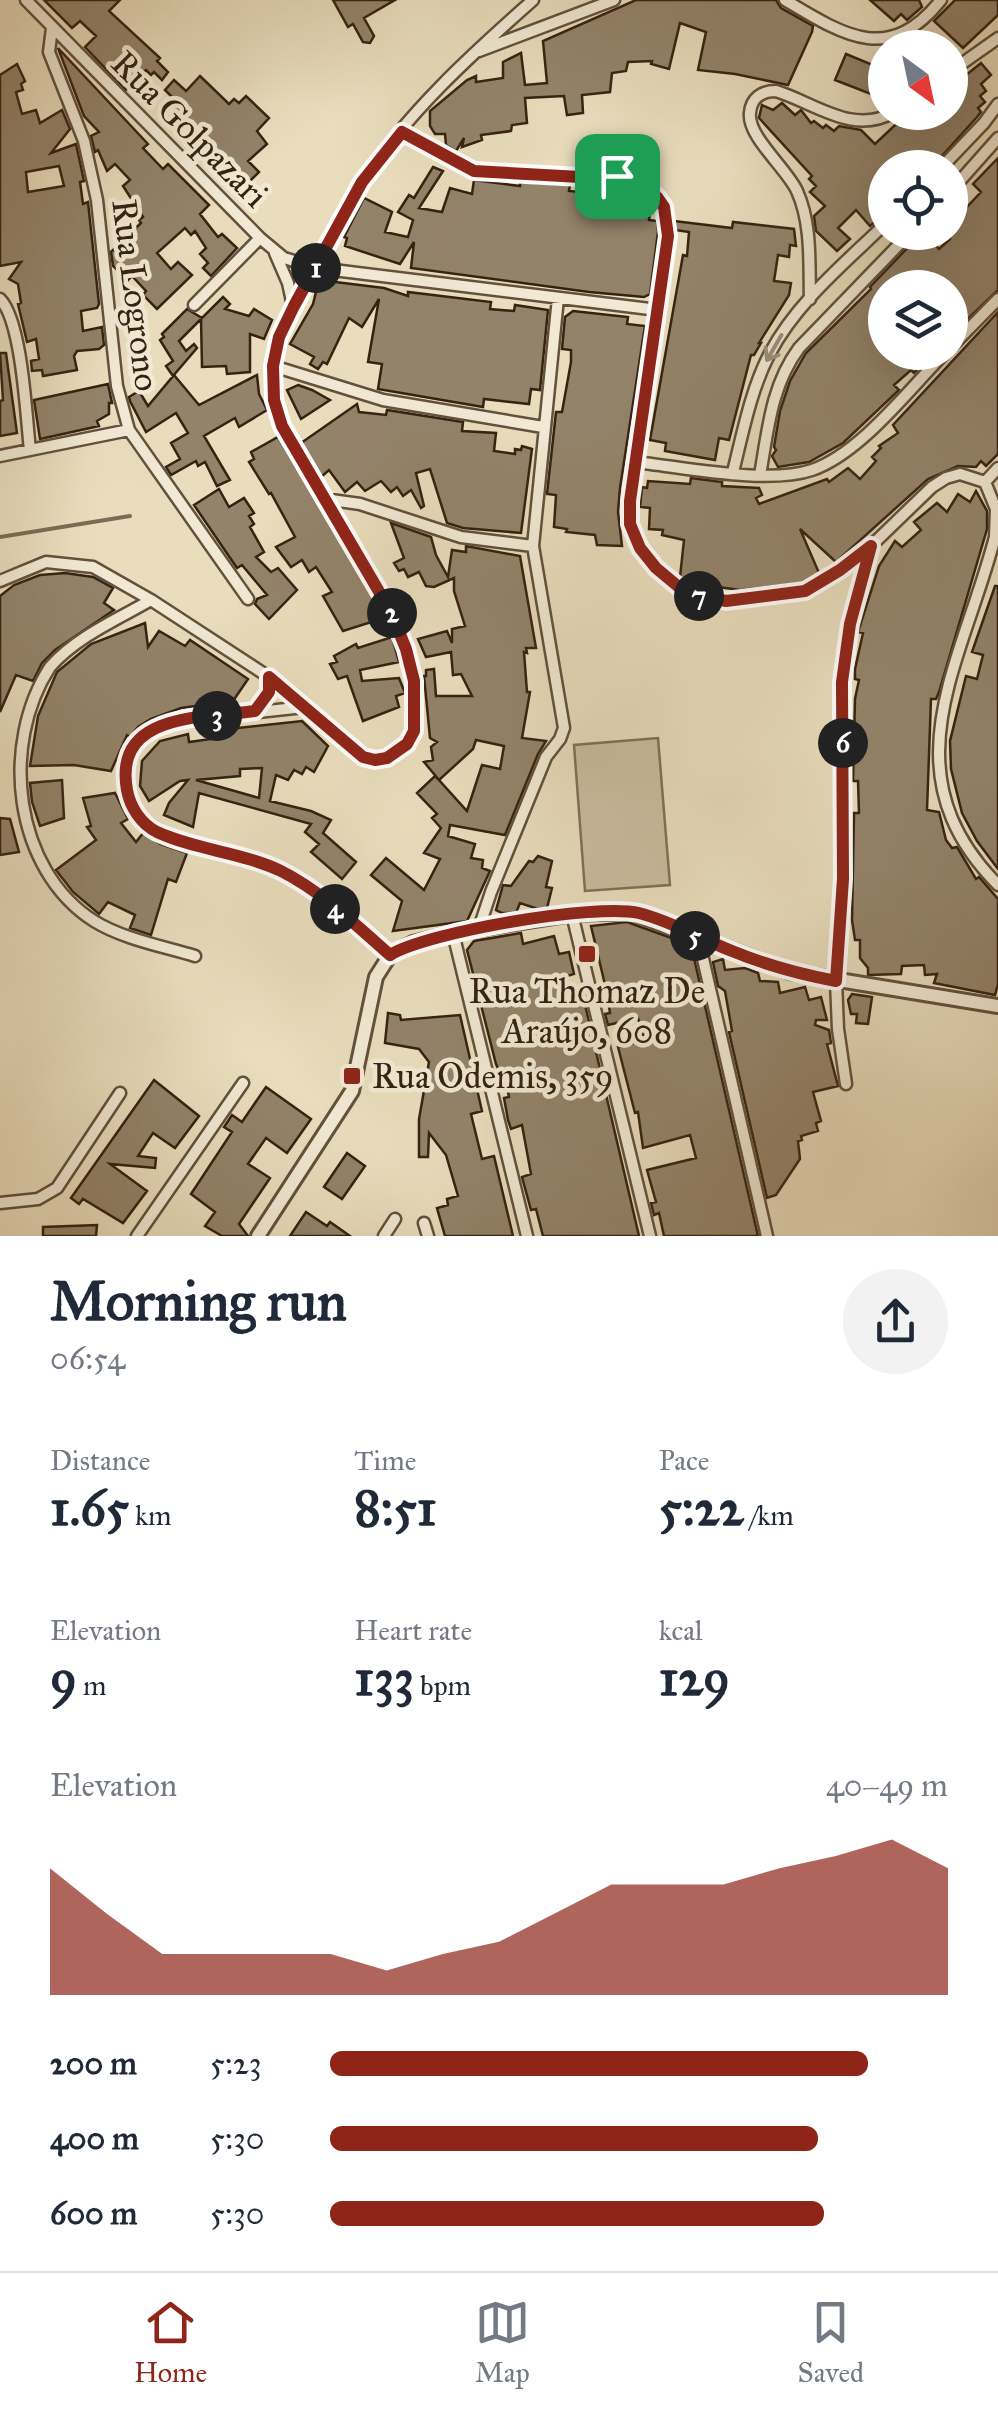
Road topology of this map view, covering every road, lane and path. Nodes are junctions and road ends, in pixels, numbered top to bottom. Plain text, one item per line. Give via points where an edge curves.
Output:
1 (26, 0) edge
2 (533, 0) edge
3 (614, 0) edge
4 (785, 0) edge
5 (942, 0) edge
6 (52, 28) junction
7 (998, 38) edge
8 (473, 53) junction
9 (968, 59) edge
10 (998, 104) edge
11 (868, 120) edge
12 (402, 132) junction
13 (998, 138) edge
14 (957, 150) edge
15 (968, 172) edge
16 (260, 238) junction
17 (868, 241) edge
18 (894, 250) edge
19 (275, 252) junction
20 (317, 268) junction
21 (558, 298) junction
22 (810, 298) junction
23 (0, 299) edge
24 (998, 300) edge
25 (194, 305) dead end
26 (294, 306) junction
27 (658, 310) junction
28 (968, 330) edge
29 (273, 366) junction
30 (928, 370) edge
31 (543, 427) junction
32 (128, 430) junction
33 (30, 450) junction
34 (0, 456) edge
35 (634, 462) junction
36 (998, 468) edge
37 (733, 472) junction
38 (760, 475) junction
39 (985, 482) junction
40 (324, 499) junction
41 (532, 546) junction
42 (871, 546) junction
43 (0, 582) edge
44 (248, 598) dead end
45 (151, 600) junction
46 (269, 677) junction
47 (304, 708) junction
48 (255, 711) junction
49 (998, 886) edge
50 (572, 914) junction
51 (479, 928) junction
52 (453, 933) junction
53 (698, 937) junction
54 (390, 955) junction
55 (195, 956) dead end
56 (836, 981) junction
57 (998, 1006) edge
58 (244, 1083) dead end
59 (846, 1084) dead end
60 (120, 1093) dead end
61 (0, 1204) edge
62 (395, 1220) dead end
63 (424, 1223) dead end
64 (137, 1236) edge
65 (258, 1236) edge
66 (384, 1236) edge
67 (428, 1236) edge
68 (527, 1236) edge
69 (650, 1236) edge
70 (767, 1236) edge

1 - 6 street, Rua Golpazari
2 - 8 street
3 - 8 street
4 - 5 street via 874,41 902,36
6 - 16 street, Rua Golpazari
6 - 32 street, Rua Logrono via 49,52 84,142 97,200 117,386
7 - 9 street
8 - 12 street
10 - 14 street
11 - 22 street via 842,118 776,91 766,91 750,112 754,130 804,210
12 - 20 street via 362,182
12 - 27 street via 474,171 617,176 645,186 667,217
13 - 15 street
16 - 19 street, Rua Golpazari
16 - 25 street
17 - 22 street
18 - 38 street via 784,369
19 - 20 street, Rua Golpazari
19 - 26 street, Rua Golpazari
20 - 21 street, Rua Golpazari
20 - 26 street
21 - 27 street, Rua Golpazari
21 - 31 street
22 -> 37 street via 760,376
23 - 33 street via 15,329
24 - 28 street
26 - 29 street
27 - 35 street
29 - 31 street via 383,400
29 - 40 street via 276,412
30 - 38 street via 836,458 812,470
31 - 41 street
32 - 33 street
32 - 44 street, Rua Logrono
33 - 34 street
35 - 37 street
35 - 42 street via 633,534 656,568 691,594 726,601 805,591
36 - 39 street
37 - 38 street
39 - 42 street via 960,474 946,478
39 - 49 street via 996,509 995,538 942,711 938,771 953,823
40 - 41 street via 461,537
40 - 47 street via 406,649 414,731 407,744 375,760
41 - 51 street via 564,728 546,757
42 - 56 street via 842,682
43 - 45 street via 46,562 70,562
45 - 46 street
45 - 55 street via 50,667 20,724 14,794 29,847 67,900 128,936
46 - 47 street
46 - 48 street via 269,692
47 - 48 street
48 - 54 street via 153,727 140,737 126,768 132,806 155,831 284,872
50 - 51 street
50 - 53 street via 638,913
50 - 69 street
51 - 52 street
52 - 54 street
52 - 68 street
53 - 56 street via 774,968
53 - 70 street
54 - 65 street via 370,996 352,1091
56 - 57 street
56 - 59 street
58 - 64 street
60 - 61 street via 57,1188 38,1199
62 - 66 street
63 - 67 street

